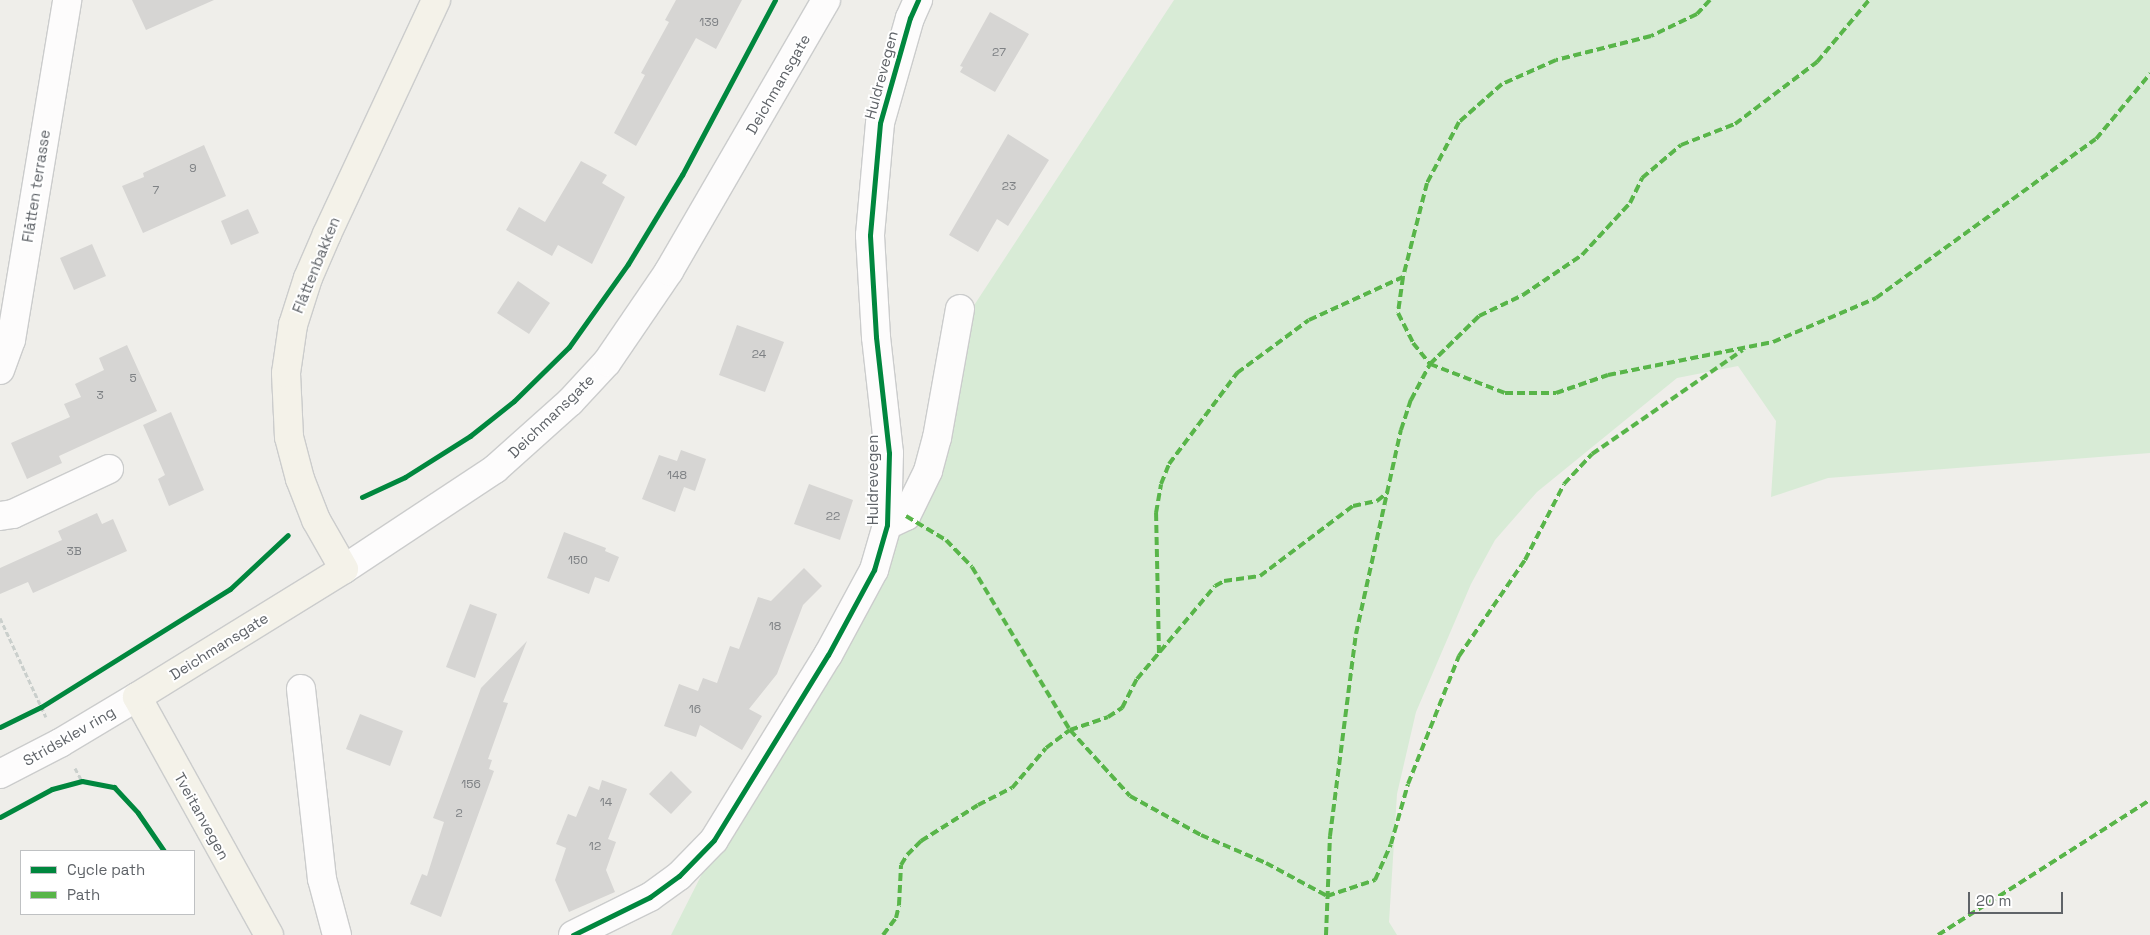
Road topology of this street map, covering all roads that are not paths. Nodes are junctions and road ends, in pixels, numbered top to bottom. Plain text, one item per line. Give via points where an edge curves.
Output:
1 (67, 0) edge
2 (436, 0) edge
3 (826, 0) edge
4 (918, 0) edge
5 (960, 309) dead end
6 (0, 370) edge
7 (109, 469) dead end
8 (0, 516) edge
9 (887, 526) junction
10 (344, 569) junction
11 (301, 689) dead end
12 (137, 697) junction
13 (0, 774) edge
14 (269, 935) edge
15 (337, 935) edge
16 (573, 935) edge

1 - 6 street, Flåtten terrasse via 11,340
2 - 10 main road, Flåttenbakken via 312,269 293,325 286,374 289,437 300,479 316,520
3 - 10 street, Deichmansgate via 669,271 606,362 570,402 495,469
4 - 9 street, Huldrevegen via 880,123 870,235 888,453
5 - 9 street via 928,471 906,516
7 - 8 street via 13,514
9 - 16 street, Huldrevegen via 874,570 828,655 714,840 679,876 650,897
10 - 12 main road, Deichmansgate
11 - 15 street via 322,879
12 - 13 street, Stridsklev ring
12 - 14 main road, Tveitanvegen

